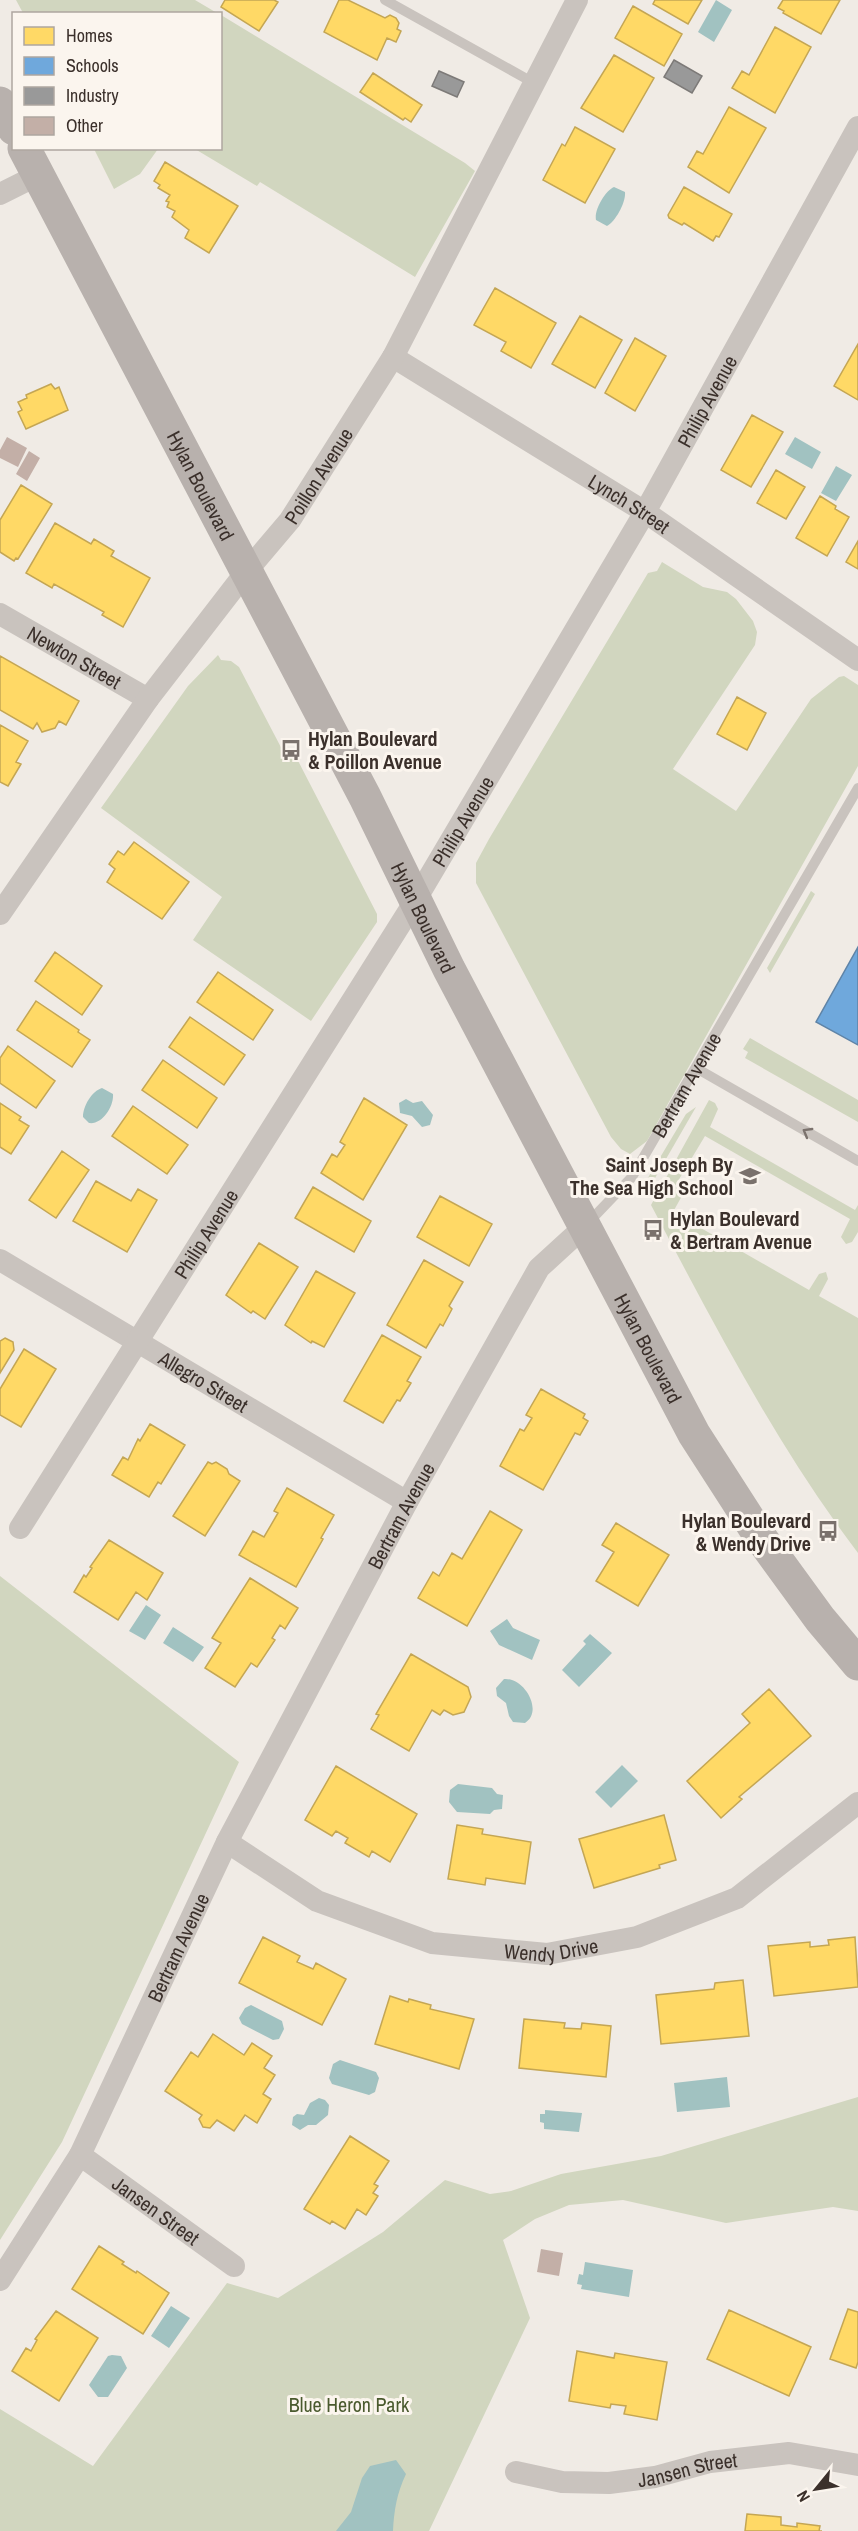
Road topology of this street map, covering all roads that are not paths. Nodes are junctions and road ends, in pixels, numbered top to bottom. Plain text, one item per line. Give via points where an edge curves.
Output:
1 (385, 0) edge
2 (577, 0) edge
3 (534, 83) junction
4 (0, 103) edge
5 (12, 125) edge
6 (858, 127) edge
7 (31, 162) edge
8 (0, 194) edge
9 (393, 357) junction
10 (645, 512) junction
11 (246, 572) junction
12 (0, 614) edge
13 (858, 660) edge
14 (148, 699) junction
15 (858, 788) edge
16 (415, 901) junction
17 (0, 914) edge
18 (696, 1068) junction
19 (858, 1161) edge
20 (585, 1226) junction
21 (0, 1260) edge
22 (139, 1341) junction
23 (407, 1502) junction
24 (20, 1528) dead end
25 (858, 1664) edge
26 (858, 1803) edge
27 (227, 1842) junction
28 (80, 2155) junction
29 (234, 2266) dead end
30 (0, 2280) edge
31 (858, 2465) edge
32 (516, 2472) dead end

1 - 3 lane
2 - 3 street, Poillon Avenue
3 - 9 street, Poillon Avenue
4 - 5 main road
6 - 10 street, Philip Avenue
7 - 8 street
7 - 11 main road, Hylan Boulevard
9 - 10 street, Lynch Street
9 - 11 street, Poillon Avenue via 290,520
10 - 13 street, Lynch Street
10 - 16 street, Philip Avenue
11 - 14 street, Poillon Avenue
11 - 16 main road, Hylan Boulevard
12 - 14 street, Newton Street
14 - 17 street, Poillon Avenue
15 - 18 lane, Bertram Avenue
16 - 20 main road, Hylan Boulevard
16 - 22 street, Philip Avenue
19 -> 18 lane
18 - 20 lane, Bertram Avenue via 632,1177
20 - 23 street, Bertram Avenue via 539,1268
20 - 25 main road, Hylan Boulevard via 694,1434 767,1547
21 - 22 street, Allegro Street
22 - 23 street, Allegro Street
22 - 24 street, Philip Avenue
23 - 27 street, Bertram Avenue
26 - 27 street, Wendy Drive via 736,1898 637,1937 547,1954 432,1943 317,1901
27 - 28 street, Bertram Avenue
28 - 29 street, Jansen Street
28 - 30 street, Bertram Avenue
31 - 32 street, Jansen Street via 789,2453 710,2462 655,2477 609,2483 562,2482

